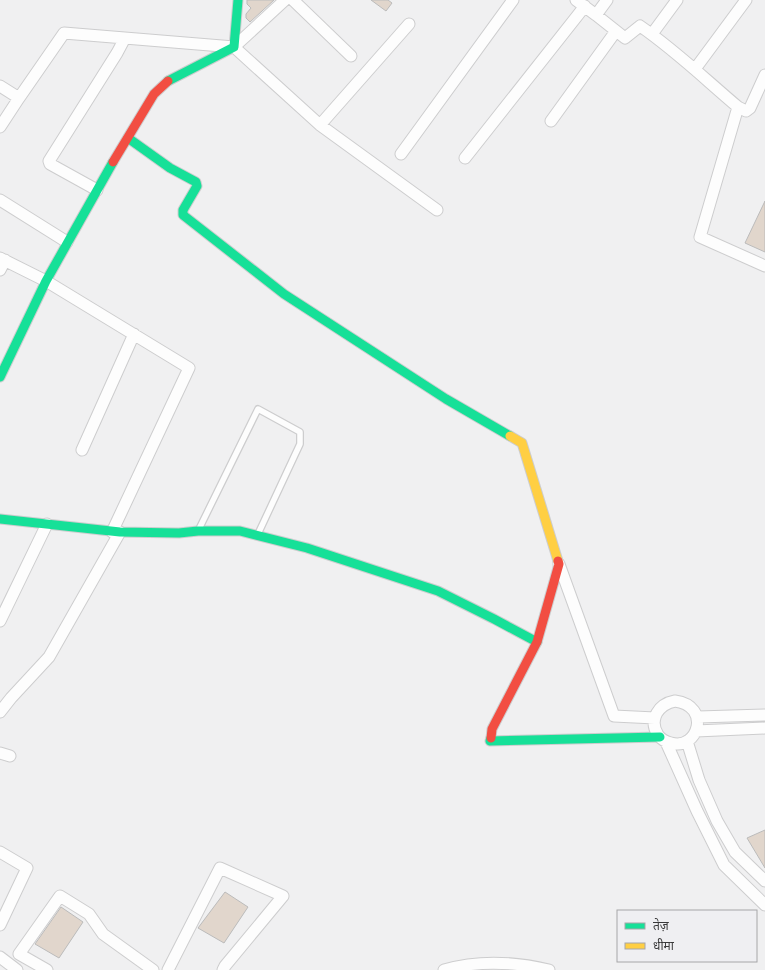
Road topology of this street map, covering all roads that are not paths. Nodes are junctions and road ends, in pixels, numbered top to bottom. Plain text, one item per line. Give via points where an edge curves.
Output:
1 (238, 0) edge
2 (284, 0) edge
3 (293, 0) edge
4 (513, 0) edge
5 (607, 0) edge
6 (677, 0) edge
7 (746, 0) edge
8 (580, 3) edge
9 (596, 15) junction
10 (409, 24) dead end
11 (616, 31) junction
12 (652, 34) junction
13 (125, 38) junction
14 (234, 47) junction
15 (351, 56) dead end
16 (694, 69) junction
17 (765, 75) edge
18 (0, 86) edge
19 (18, 98) junction
20 (738, 107) junction
21 (551, 121) dead end
22 (320, 125) junction
23 (0, 127) edge
24 (128, 138) junction
25 (401, 154) dead end
26 (465, 158) dead end
27 (97, 190) junction
28 (0, 200) edge
29 (437, 210) dead end
30 (67, 242) junction
31 (2, 262) edge
32 (765, 266) edge
33 (46, 281) junction
34 (134, 334) junction
35 (0, 377) edge
36 (82, 450) dead end
37 (0, 519) edge
38 (47, 524) junction
39 (198, 531) junction
40 (116, 532) junction
41 (258, 536) junction
42 (559, 564) junction
43 (0, 621) edge
44 (537, 642) junction
45 (0, 712) edge
46 (765, 715) edge
47 (698, 717) junction
48 (655, 718) junction
49 (765, 728) edge
50 (696, 730) junction
51 (663, 740) junction
52 (687, 741) junction
53 (0, 852) edge
54 (765, 881) edge
55 (765, 905) edge
56 (0, 925) edge
57 (0, 957) edge
58 (17, 970) edge
59 (47, 970) edge
60 (153, 970) edge
61 (168, 970) edge
62 (223, 970) edge
63 (444, 970) edge
64 (549, 970) edge

1 - 14 street
2 - 14 street
3 - 15 street
4 - 25 street
5 - 9 street
6 - 12 street
7 - 16 street
8 - 9 street
8 - 26 street
9 - 11 street
10 - 22 street
11 - 12 street via 625,38 640,26
11 - 21 street
12 - 16 street
13 - 14 street
13 - 19 street via 64,33
13 - 27 street via 49,161 50,164
14 - 22 street
14 - 24 street via 168,81 154,94
16 - 20 street
17 - 20 street via 750,108 746,111
18 - 19 street
19 - 23 street
20 - 32 street via 700,237
22 - 29 street
24 - 27 street
24 - 42 street via 170,168 196,182 183,215 229,252 290,298 446,399 522,443
27 - 30 street
28 - 30 street
30 - 33 street
31 - 33 street
33 - 34 street
33 - 35 street
34 - 36 street
34 - 40 street via 189,368
37 - 38 street
38 - 40 street
38 - 43 street
39 - 40 street
39 - 41 street via 240,531
39 - 41 lane via 258,409 300,432 300,444
40 - 45 street via 49,657
41 - 44 street via 307,548 438,591
42 - 44 street
42 - 48 street via 614,716
44 - 51 street via 492,729 490,741
46 - 47 street
47 - 48 street via 689,705 675,701 662,706
47 - 50 street
48 - 51 street via 656,732
49 - 50 street
50 - 52 street
51 - 52 street via 673,744
51 - 55 street via 724,865
52 - 54 street via 699,780 716,821 735,852
53 - 56 street via 27,868
57 - 58 street
59 - 60 street via 19,954 60,896 89,914 103,934
61 - 62 street via 220,868 283,896
63 - 64 street via 491,963 520,964

